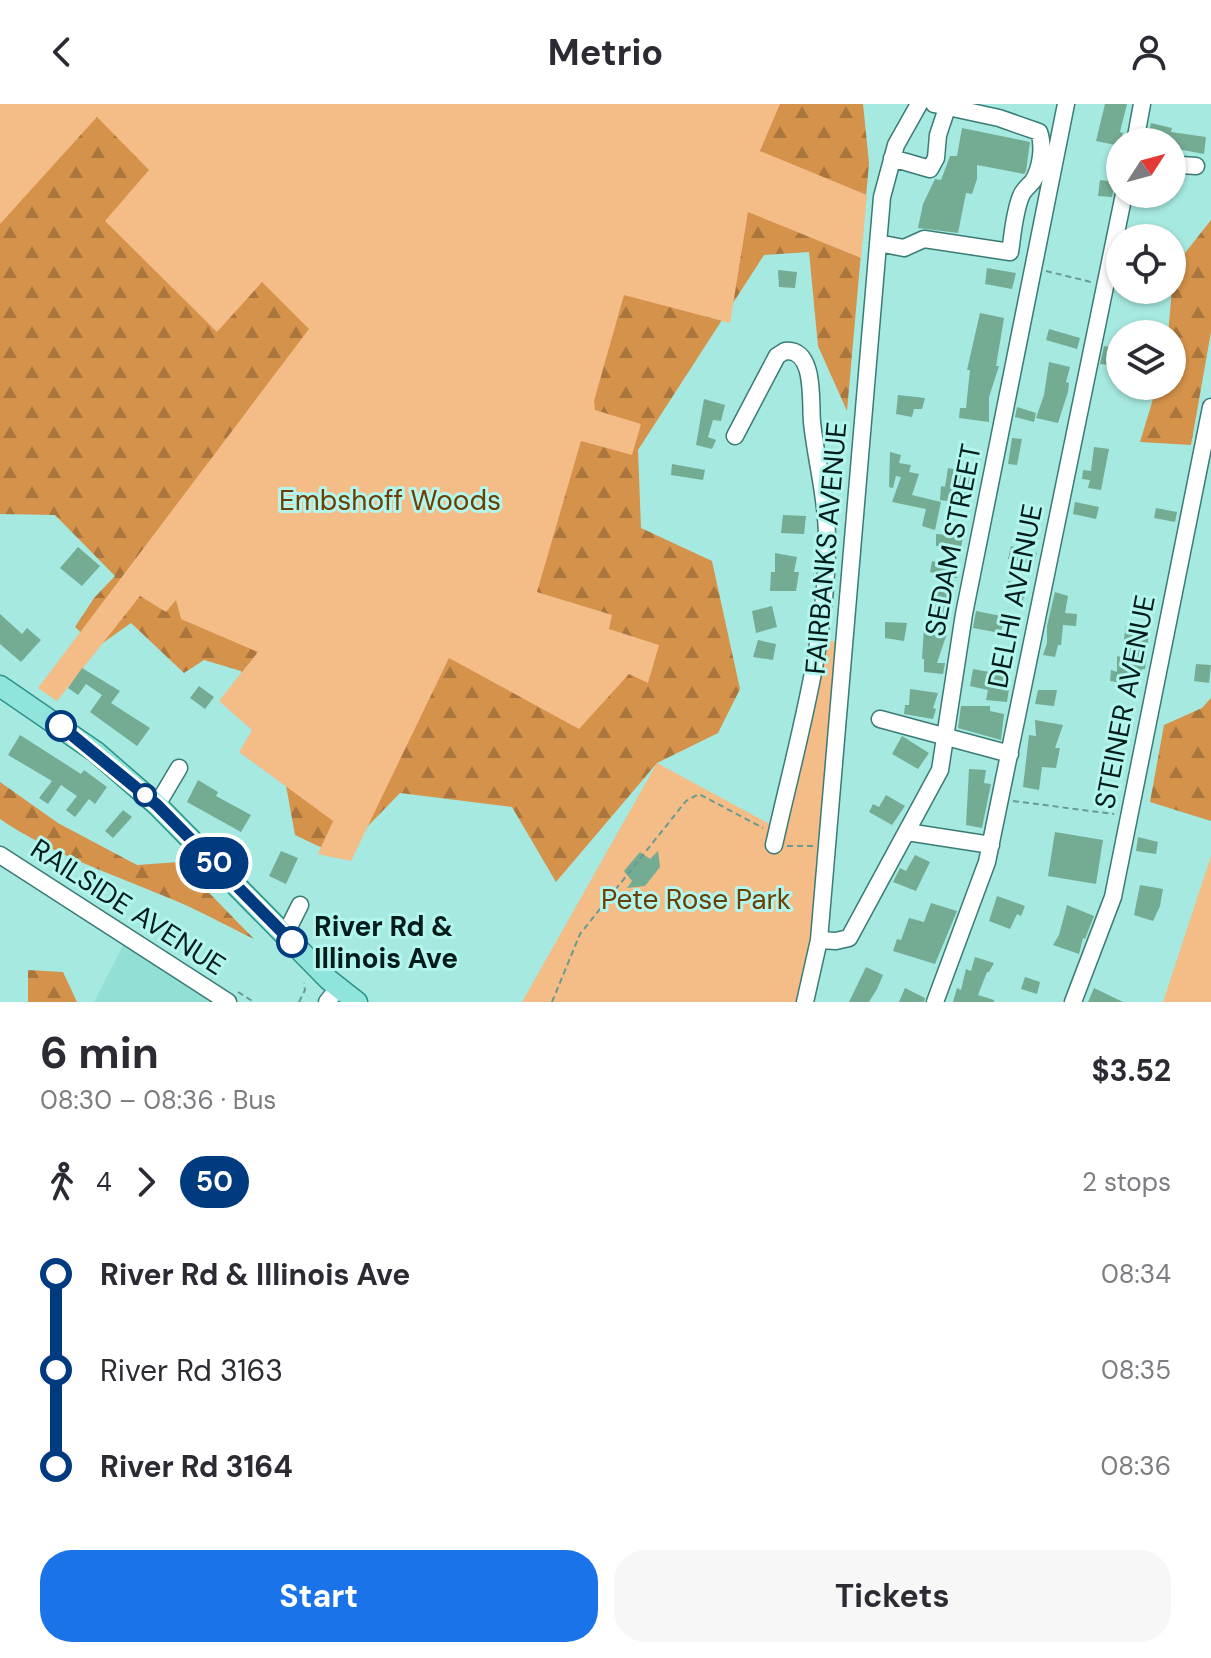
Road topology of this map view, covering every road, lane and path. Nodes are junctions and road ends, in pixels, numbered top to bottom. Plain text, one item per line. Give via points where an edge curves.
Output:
1 (919, 104) edge
2 (1066, 104) edge
3 (1142, 104) edge
4 (940, 106) edge
5 (1138, 128) edge
6 (892, 158) junction
7 (1186, 165) edge
8 (1196, 166) dead end
9 (1121, 208) edge
10 (878, 243) junction
11 (1033, 268) junction
12 (1103, 285) junction
13 (1211, 407) edge
14 (735, 436) dead end
15 (818, 640) junction
16 (844, 642) junction
17 (0, 686) edge
18 (880, 719) dead end
19 (944, 738) junction
20 (1010, 754) junction
21 (179, 768) dead end
22 (1000, 799) junction
23 (157, 805) junction
24 (1129, 816) junction
25 (907, 832) junction
26 (776, 838) junction
27 (991, 845) junction
28 (813, 846) dead end
29 (0, 855) edge
30 (300, 905) dead end
31 (285, 935) junction
32 (819, 940) junction
33 (304, 983) dead end
34 (332, 995) edge
35 (228, 1002) edge
36 (299, 1002) edge
37 (357, 1002) edge
38 (552, 1002) edge
39 (805, 1002) edge
40 (935, 1002) edge
41 (1073, 1002) edge

1 - 6 street, FAIRBANKS AVENUE
2 - 11 street, SEDAM STREET
3 - 5 street
4 - 6 street via 936,158 930,169
4 - 10 street via 1039,132 1043,142 1037,171 1022,193 1010,252 924,239 904,248
6 - 10 street, FAIRBANKS AVENUE
7 - 8 street
9 - 12 street, DELHI AVENUE
10 - 16 street, FAIRBANKS AVENUE
11 - 12 path
11 - 19 street, SEDAM STREET
12 - 20 street, DELHI AVENUE
13 - 24 street, STEINER AVENUE
14 - 15 street via 775,359 785,351 797,352 810,378 826,515
15 - 16 street
15 - 26 street
16 - 32 street, FAIRBANKS AVENUE
17 - 23 main road via 96,752
18 - 19 street
19 - 20 street
19 - 25 street, SEDAM STREET via 937,777
20 - 22 street, DELHI AVENUE
21 - 23 street
22 - 24 path
22 - 27 street, DELHI AVENUE
23 - 31 main road
24 - 41 street, STEINER AVENUE via 1113,897
25 - 27 street
25 - 32 street, SEDAM STREET via 849,938
26 - 28 path
26 - 38 path via 699,794 686,801 580,934
27 - 40 street, DELHI AVENUE
29 - 35 street, RAILSIDE AVENUE
30 - 31 street
31 - 34 main road
32 - 39 street, FAIRBANKS AVENUE
33 - 36 path
34 - 37 main road

